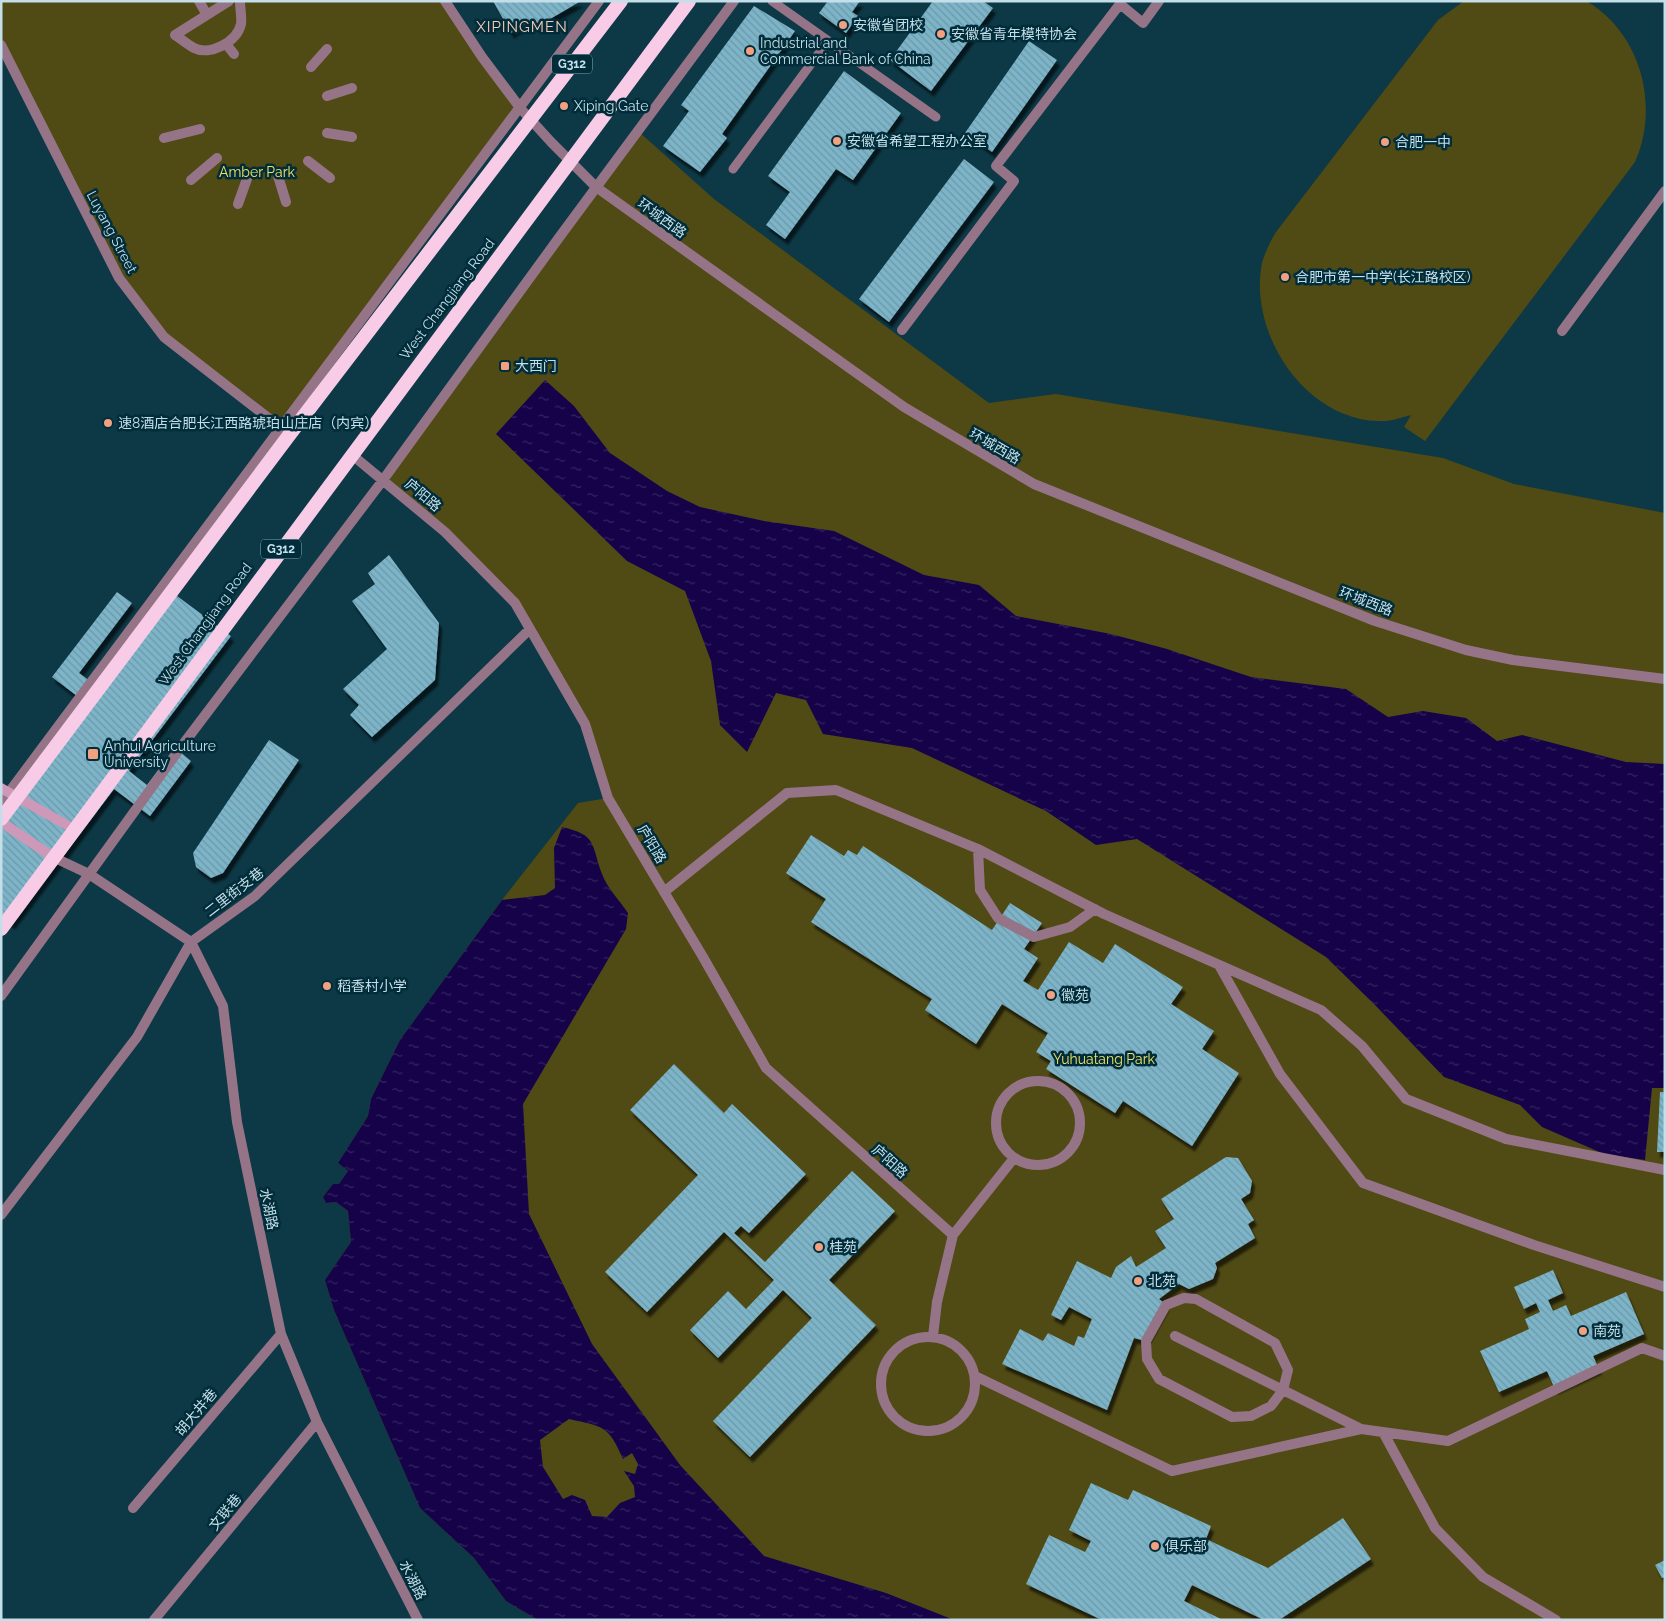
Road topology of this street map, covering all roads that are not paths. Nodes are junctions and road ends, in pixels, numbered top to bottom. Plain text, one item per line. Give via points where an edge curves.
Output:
1 (199, 1) edge
2 (229, 1) edge
3 (240, 1) edge
4 (445, 1) edge
5 (599, 1) edge
6 (621, 1) edge
7 (689, 1) edge
8 (734, 1) edge
9 (772, 1) edge
10 (1159, 1) edge
11 (206, 15) junction
12 (828, 41) junction
13 (226, 44) junction
14 (1, 45) edge
15 (327, 49) dead end
16 (234, 54) dead end
17 (311, 67) dead end
18 (352, 88) dead end
19 (327, 96) dead end
20 (936, 117) dead end
21 (525, 118) junction
22 (200, 129) dead end
23 (327, 133) dead end
24 (352, 137) dead end
25 (164, 138) dead end
26 (217, 158) dead end
27 (308, 161) dead end
28 (566, 166) junction
29 (733, 170) dead end
30 (248, 176) dead end
31 (278, 176) dead end
32 (330, 178) dead end
33 (191, 180) dead end
34 (596, 187) junction
35 (1665, 191) edge
36 (286, 202) dead end
37 (238, 204) dead end
38 (902, 330) dead end
39 (1562, 331) dead end
40 (285, 431) junction
41 (352, 454) junction
42 (383, 480) junction
43 (530, 629) junction
44 (1665, 678) edge
45 (10, 792) edge
46 (1, 803) edge
47 (1, 820) edge
48 (74, 829) junction
49 (978, 849) junction
50 (53, 857) junction
51 (89, 874) junction
52 (664, 892) junction
53 (1095, 909) junction
54 (1, 929) edge
55 (191, 942) junction
56 (1219, 965) junction
57 (1, 996) edge
58 (1014, 1158) junction
59 (1665, 1170) edge
60 (1, 1215) edge
61 (953, 1235) junction
62 (1665, 1288) edge
63 (281, 1334) junction
64 (933, 1336) junction
65 (1175, 1336) dead end
66 (1665, 1356) edge
67 (975, 1376) junction
68 (1283, 1390) junction
69 (316, 1422) junction
70 (1361, 1429) junction
71 (1383, 1432) junction
72 (133, 1508) dead end
73 (154, 1620) edge
74 (418, 1620) edge
75 (1556, 1620) edge

1 - 11 street
2 - 11 street
3 - 13 street via 241,24
4 - 21 street, 环城西路
5 - 21 street
6 - 21 highway, G312
7 - 28 highway, G312
8 - 34 street
9 - 12 lane
10 - 38 street via 1143,23 1120,4 996,166 1014,181
11 - 13 street via 175,34 195,48 206,51
12 - 20 lane
12 - 29 lane
13 - 16 street
14 - 40 street, Luyang Street via 119,278 164,337
15 - 17 street
18 - 19 street
21 - 28 street, 环城西路
21 - 40 highway, G312
22 - 25 street
23 - 24 street
26 - 33 street
27 - 32 street
28 - 34 street, 环城西路
28 - 41 highway, West Changjiang Road / G312
30 - 37 street
31 - 36 street
34 - 42 street
34 - 44 street, 环城西路 via 904,407 1034,484 1375,621 1466,650 1513,660
35 - 39 street
40 - 45 highway, G312
41 - 42 street, 庐阳路
41 - 48 highway, West Changjiang Road / G312
42 - 43 street, 庐阳路 via 445,532 516,603
42 - 51 street
43 - 52 street, 庐阳路 via 586,724 608,798
43 - 55 street, 二里街支巷 via 255,896
45 - 46 street
45 - 47 highway, G312
45 - 48 main road
47 - 50 main road
48 - 50 highway, West Changjiang Road / G312
49 - 52 street via 836,790 787,794
49 - 53 street
49 - 53 street via 980,890 998,918 1034,937 1070,927
50 - 51 street, 水湖路
50 - 54 highway, West Changjiang Road / G312
51 - 55 street, 水湖路
51 - 57 street
52 - 61 street, 庐阳路 via 766,1068
53 - 56 street
55 - 60 street, 二里街支巷 via 137,1037
55 - 63 street, 水湖路 via 223,1006 237,1122
56 - 59 street via 1321,1010 1362,1046 1406,1099 1506,1139
56 - 62 street via 1280,1074 1363,1182 1534,1245
58 - 58 street via 1003,1148 997,1136 995,1122 1005,1095 1030,1081 1058,1085 1077,1104 1080,1132 1075,1145 1066,1155 1047,1164 1026,1164
58 - 61 street
61 - 64 street
63 - 69 street, 水湖路
63 - 72 street, 胡大井巷
64 - 67 street via 948,1340 961,1349
64 - 67 street via 903,1344 891,1354 883,1368 880,1383 883,1399 896,1418 916,1430 947,1428 970,1407 975,1392
65 - 68 street
66 - 71 street via 1642,1348 1448,1441
67 - 70 street via 1172,1471
68 - 68 street via 1272,1406 1251,1416 1232,1417 1159,1379 1147,1359 1146,1341 1166,1305 1184,1298 1196,1299 1275,1343 1288,1370
68 - 70 street
69 - 73 street, 文联巷
69 - 74 street, 水湖路
70 - 71 street
71 - 75 street via 1435,1528 1483,1577

